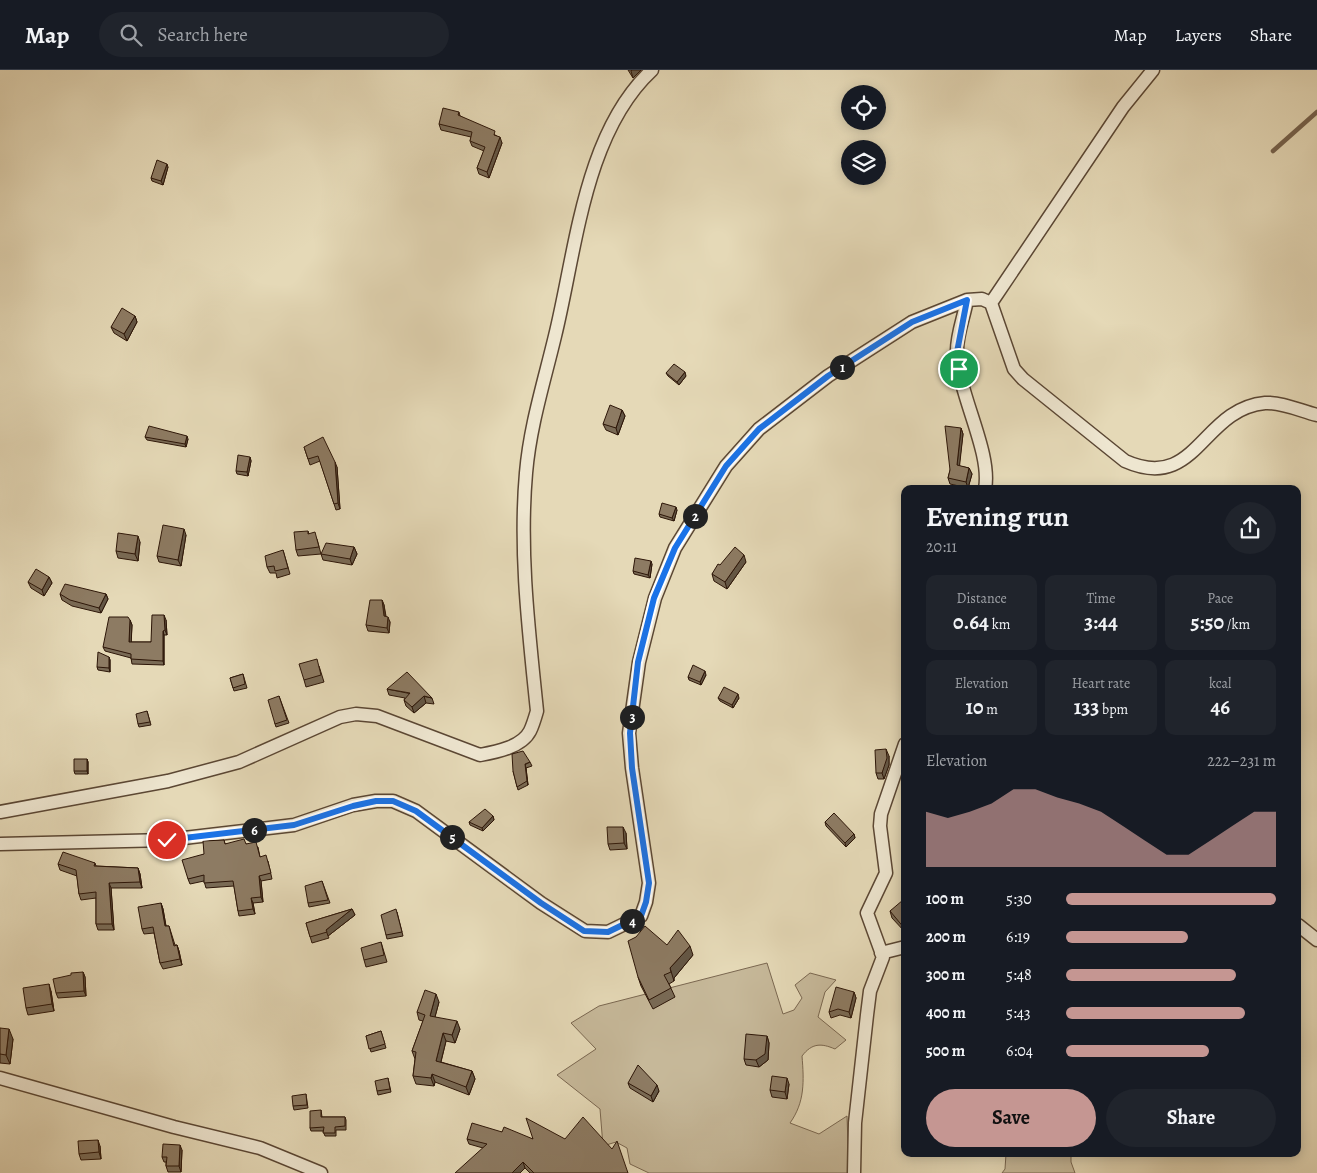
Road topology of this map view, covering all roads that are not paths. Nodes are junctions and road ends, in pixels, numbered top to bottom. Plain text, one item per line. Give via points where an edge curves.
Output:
1 (652, 70) edge
2 (1153, 70) edge
3 (967, 300) junction
4 (990, 303) junction
5 (1317, 415) edge
6 (985, 485) edge
7 (901, 756) edge
8 (0, 812) edge
9 (0, 844) edge
10 (1301, 928) edge
11 (1317, 940) edge
12 (901, 948) edge
13 (881, 953) junction
14 (0, 1078) edge
15 (321, 1173) edge
16 (854, 1173) edge

1 - 8 street via 634,89 599,150 533,420 526,474 524,552 537,711 530,733 516,744 480,755 377,716 356,714 340,717 239,762 168,782
2 - 4 street via 1123,107
3 - 4 street via 982,299
3 - 6 street via 957,352 966,400 985,463
3 - 9 street via 912,322 828,376 759,429 726,466 675,548 654,598 638,662 630,733 649,883 641,916 624,926 608,932 584,931 416,811 393,801 353,806 294,825 167,840
4 - 5 street via 1014,369 1125,461 1139,468 1163,470 1178,464 1223,420 1242,409 1266,403
7 - 13 street via 881,814 886,873 867,913
10 - 11 street
12 - 13 street
13 - 16 street via 867,1015 855,1123
14 - 15 street via 260,1148

